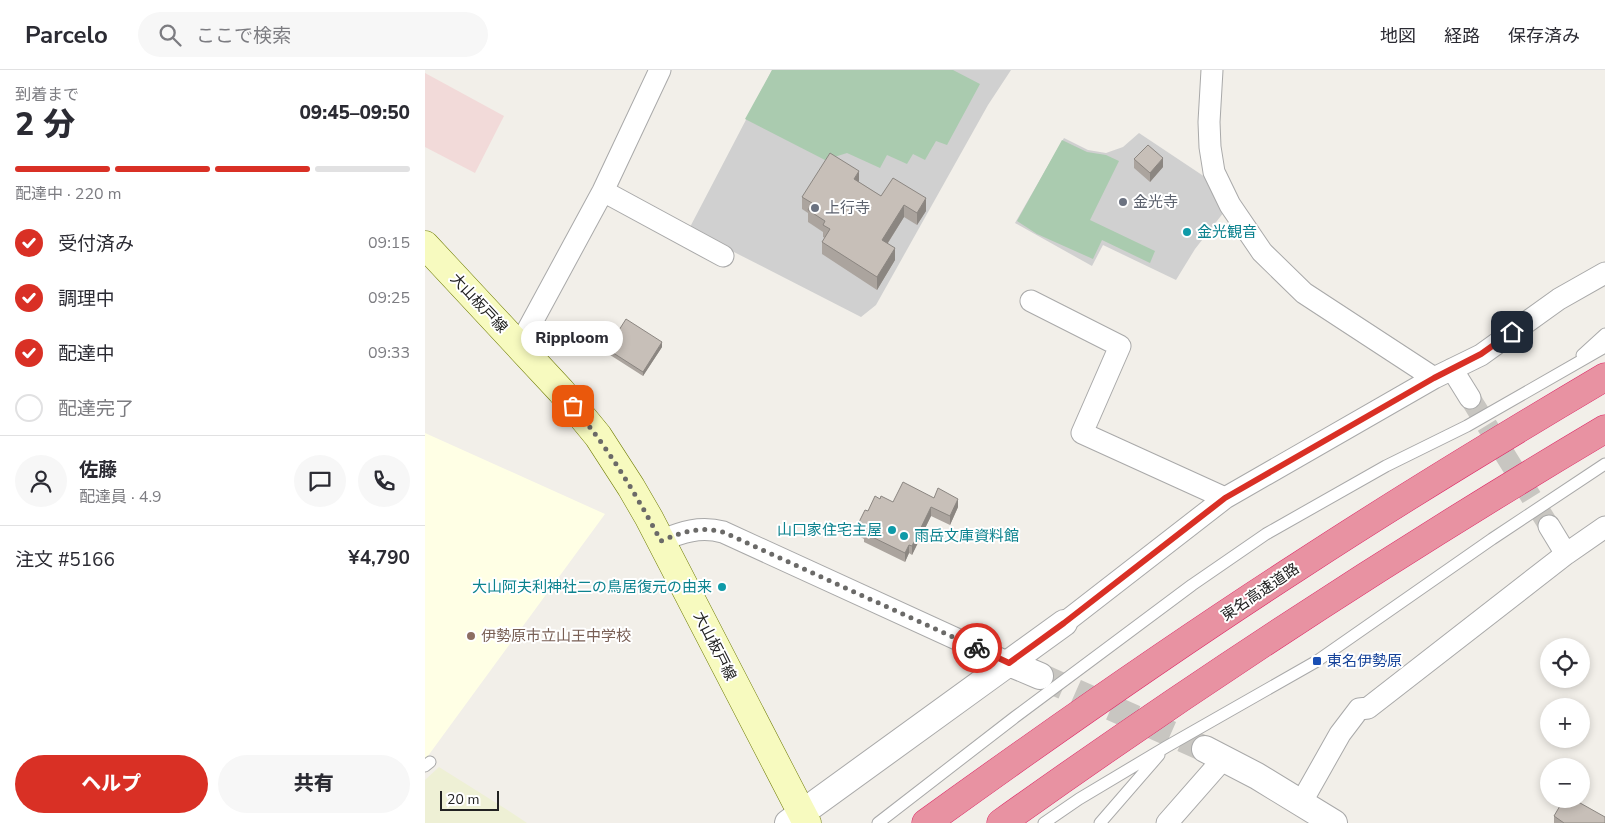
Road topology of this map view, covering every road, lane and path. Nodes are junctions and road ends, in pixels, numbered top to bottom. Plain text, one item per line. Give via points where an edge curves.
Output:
1 (660, 70) edge
2 (1212, 70) edge
3 (603, 191) junction
4 (425, 245) edge
5 (723, 256) dead end
6 (1605, 273) edge
7 (1031, 301) dead end
8 (1605, 334) edge
9 (519, 346) junction
10 (1605, 347) edge
11 (1568, 368) junction
12 (1443, 374) junction
13 (1605, 377) edge
14 (1470, 398) tunnel mouth
15 (1605, 428) edge
16 (1605, 464) edge
17 (1225, 498) junction
18 (1549, 526) tunnel mouth
19 (1605, 527) edge
20 (661, 541) junction
21 (1566, 554) junction
22 (1064, 623) joint
23 (1009, 663) junction
24 (1040, 676) tunnel mouth
25 (1166, 746) junction
26 (1214, 754) joint
27 (1305, 812) edge
28 (799, 819) edge
29 (878, 823) edge
30 (926, 823) edge
31 (1001, 823) edge
32 (1044, 823) edge
33 (1100, 823) edge
34 (1167, 823) edge
35 (1334, 823) edge

1 - 3 street
2 - 12 street via 1209,122 1214,172 1229,205 1262,252 1304,293
3 - 5 street
3 - 9 street
4 - 9 main road, 大山板戸線
6 - 12 street via 1559,299 1481,354
7 - 17 street via 1120,346 1082,434
8 - 11 lane
9 - 20 main road, 大山板戸線 via 598,436
10 - 11 lane
11 - 29 lane via 1266,534 1192,585
12 - 14 street
12 - 17 street
13 - 30 highway, 東名高速道路 via 1476,453 1298,566
15 - 31 highway via 1307,614
16 - 25 lane via 1317,661
17 - 22 street
18 - 21 street
19 - 21 street
20 - 23 street via 698,529 723,532
20 - 28 main road, 大山板戸線
21 - 27 street via 1368,708 1359,709 1340,734
22 - 23 street
23 - 24 street
23 - 28 street
25 - 32 lane
25 - 33 lane
26 - 27 street via 1257,776
26 - 34 street
27 - 35 street

